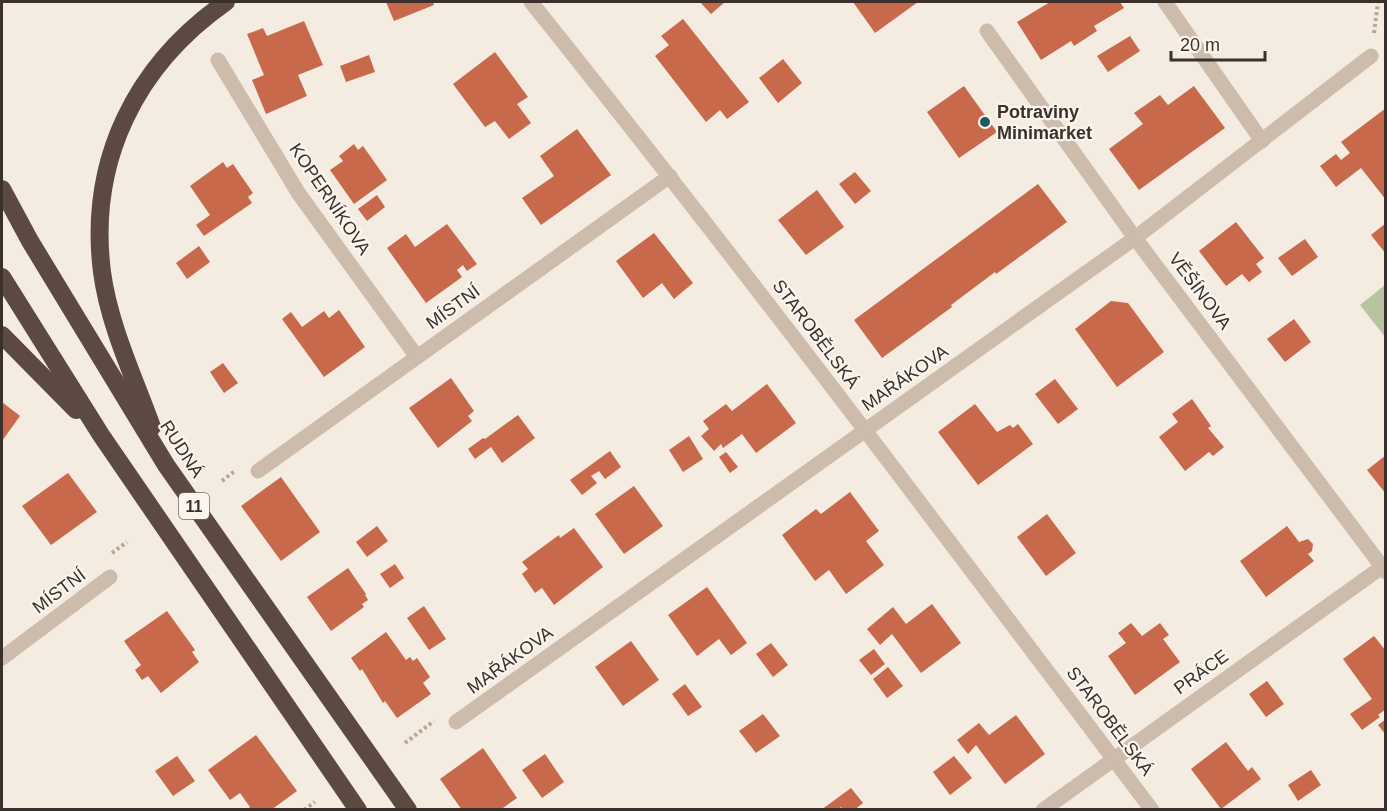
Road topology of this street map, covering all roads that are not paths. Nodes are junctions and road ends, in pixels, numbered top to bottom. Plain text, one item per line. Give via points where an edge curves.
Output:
1 (226, 2) edge
2 (531, 2) edge
3 (1165, 2) edge
4 (987, 31) dead end
5 (1371, 56) road end
6 (218, 60) dead end
7 (1262, 141) junction
8 (670, 176) junction
9 (2, 189) edge
10 (1135, 238) junction
11 (2, 277) edge
12 (2, 335) edge
13 (417, 357) junction
14 (866, 430) junction
15 (101, 435) junction
16 (166, 465) junction
17 (258, 471) dead end
18 (1384, 569) edge
19 (110, 577) dead end
20 (2, 658) edge
21 (456, 723) dead end
22 (1113, 759) junction
23 (358, 810) edge
24 (408, 810) edge
25 (1043, 810) edge
26 (1152, 810) edge

1 - 16 highway via 184,34 147,77 122,124 104,186 100,238 104,281 114,324
2 - 8 street, STAROBĚLSKÁ
3 - 7 street
4 - 10 street, VĚŠÍNOVA
5 - 7 street, MAŘÁKOVA
6 - 13 street, KOPERNÍKOVA via 299,194
7 - 10 street, MAŘÁKOVA
8 - 13 street, MÍSTNÍ
8 - 14 street, STAROBĚLSKÁ
9 - 16 highway, RUDNÁ / 11
10 - 14 street, MAŘÁKOVA
10 - 18 street, VĚŠÍNOVA
11 - 15 highway, 11
12 - 15 highway
13 - 17 street, MÍSTNÍ
14 - 21 street, MAŘÁKOVA
14 - 22 street, STAROBĚLSKÁ
15 - 23 highway, 11
16 - 24 highway, RUDNÁ / 11
18 - 22 street, PRÁCE
19 - 20 street, MÍSTNÍ
22 - 25 street, PRÁCE
22 - 26 street, STAROBĚLSKÁ

